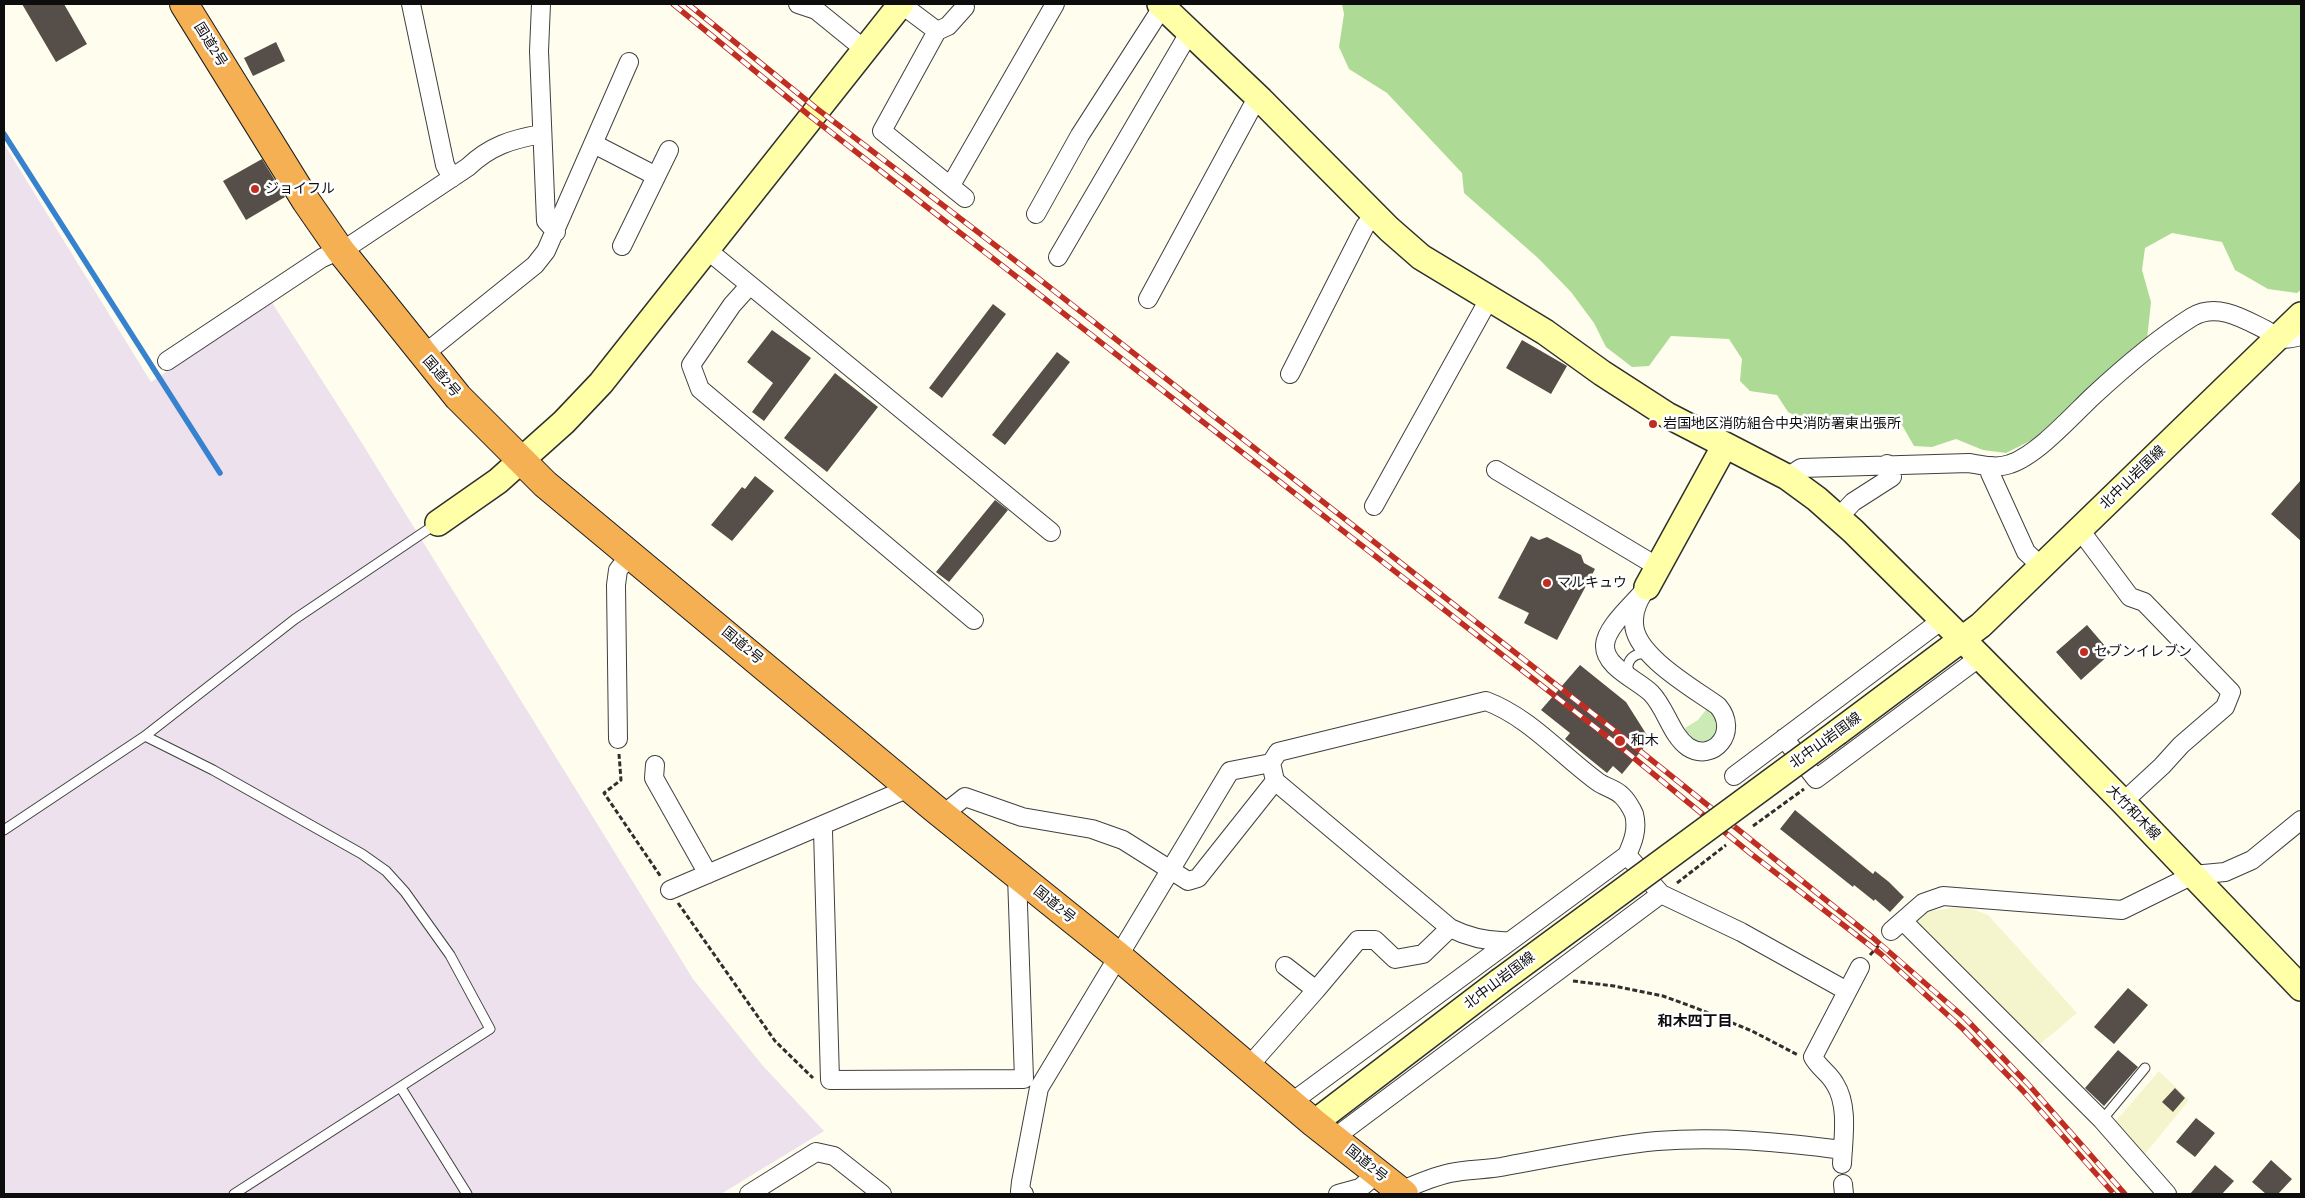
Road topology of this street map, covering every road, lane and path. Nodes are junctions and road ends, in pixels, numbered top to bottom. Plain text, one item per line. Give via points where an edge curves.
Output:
1 (184, 4) edge
2 (411, 4) edge
3 (542, 4) edge
4 (798, 4) edge
5 (901, 4) edge
6 (1056, 4) edge
7 (1162, 5) edge
8 (965, 7) dead end
9 (937, 31) junction
10 (1189, 32) junction
11 (864, 49) junction
12 (629, 62) dead end
13 (1261, 100) junction
14 (542, 134) junction
15 (594, 144) junction
16 (669, 150) dead end
17 (656, 176) junction
18 (452, 178) junction
19 (951, 185) junction
20 (965, 198) dead end
21 (1036, 214) dead end
22 (1375, 215) junction
23 (556, 232) junction
24 (622, 246) dead end
25 (706, 249) junction
26 (340, 250) junction
27 (1058, 257) dead end
28 (750, 285) junction
29 (1148, 299) dead end
30 (1489, 299) junction
31 (2301, 315) edge
32 (2289, 337) edge
33 (423, 356) junction
34 (168, 361) dead end
35 (1290, 374) dead end
36 (1726, 444) junction
37 (522, 460) junction
38 (1887, 464) junction
39 (1991, 466) junction
40 (1496, 470) dead end
41 (1787, 477) junction
42 (1374, 506) dead end
43 (1838, 518) junction
44 (438, 523) joint
45 (2078, 530) junction
46 (1051, 532) dead end
47 (630, 555) junction
48 (2041, 566) junction
49 (1653, 577) junction
50 (974, 620) dead end
51 (1942, 620) junction
52 (1963, 640) junction
53 (1650, 656) junction
54 (1980, 657) junction
55 (1633, 678) junction
56 (146, 736) junction
57 (1784, 738) junction
58 (618, 740) joint
59 (1271, 763) junction
60 (655, 765) dead end
61 (1734, 776) dead end
62 (1816, 779) junction
63 (1275, 781) junction
64 (908, 785) junction
65 (2123, 802) junction
66 (942, 815) junction
67 (2301, 820) edge
68 (821, 826) junction
69 (1753, 826) dead end
70 (4, 830) edge
71 (1726, 845) dead end
72 (1627, 855) junction
73 (1169, 870) junction
74 (708, 874) junction
75 (2193, 875) junction
76 (1017, 876) junction
77 (670, 890) junction
78 (1661, 894) junction
79 (1898, 926) junction
80 (1450, 928) junction
81 (1510, 941) junction
82 (1118, 956) junction
83 (1285, 966) dead end
84 (1860, 967) joint
85 (1557, 972) junction
86 (2301, 988) edge
87 (1316, 990) junction
88 (1846, 991) junction
89 (1813, 1057) junction
90 (1249, 1066) junction
91 (2145, 1068) dead end
92 (830, 1080) junction
93 (401, 1088) junction
94 (1292, 1102) junction
95 (2102, 1120) junction
96 (1324, 1130) junction
97 (1378, 1173) junction
98 (1402, 1193) edge
99 (234, 1194) edge
100 (466, 1194) edge
101 (749, 1194) edge
102 (882, 1194) edge
103 (1024, 1194) edge
104 (1338, 1194) edge
105 (2167, 1194) edge

1 - 26 highway, 国道2号
2 - 18 street via 445,165
3 - 14 street via 539,51
4 - 11 street via 816,10
5 - 9 street
5 - 11 street
6 - 19 street
7 - 10 street, 大竹和木線
7 - 21 street via 1080,135
8 - 9 street via 948,26
9 - 19 street via 882,131
10 - 13 street, 大竹和木線
10 - 27 street
11 - 25 street
12 - 15 street
13 - 22 street, 大竹和木線
13 - 29 street via 1252,107
14 - 18 street via 518,138 483,153
14 - 23 street via 546,221
15 - 17 street
15 - 23 street
16 - 17 street
17 - 24 street
18 - 26 street
19 - 20 street
22 - 30 street, 大竹和木線 via 1421,257
22 - 35 street via 1364,226
23 - 33 street via 535,265
25 - 28 street
25 - 37 street via 601,383
26 - 33 highway, 国道2号
26 - 34 street via 322,258
28 - 46 street
28 - 50 street via 732,304 691,365 700,389
30 - 36 street, 大竹和木線 via 1545,332 1667,415
30 - 42 street
31 - 32 street, 北中山岩国線
32 - 39 street via 2226,312 2211,309 2193,316 2118,374 2020,460
32 - 45 street, 北中山岩国線
33 - 37 highway, 国道2号 via 458,397
36 - 41 street, 大竹和木線
36 - 49 street
37 - 44 street
37 - 47 highway, 国道2号
38 - 39 street via 1969,462
38 - 41 street via 1801,468
38 - 43 street via 1892,477 1853,502
39 - 48 street via 1990,473 2026,552
40 - 49 street
41 - 43 street, 大竹和木線
43 - 51 street, 大竹和木線
44 - 56 lane via 295,619
45 - 48 street, 北中山岩国線
45 - 65 street via 2130,597 2144,602 2230,692 2225,707 2181,744
47 - 58 street via 618,570 616,585
47 - 64 highway, 国道2号
48 - 52 street, 北中山岩国線
49 - 53 street via 1634,612 1636,636
49 - 55 street via 1626,610 1605,645 1607,656
51 - 52 street, 大竹和木線
51 - 57 street
52 - 54 street, 大竹和木線
52 - 96 street, 北中山岩国線, bridge via 1500,981
53 - 55 lane via 1634,655 1628,662 1628,671
53 - 55 street via 1725,714 1727,725 1719,745 1698,751 1688,747 1654,697
54 - 62 street
54 - 65 street, 大竹和木線
56 - 70 lane
56 - 93 lane via 362,854 386,871 405,892 450,955 490,1029
57 - 61 street
57 - 62 street
58 - 77 path via 621,780 604,793
59 - 63 street
59 - 72 street via 1278,752 1486,701 1502,707 1599,783 1621,794 1633,813 1636,826
59 - 73 street via 1230,771
60 - 74 street via 654,778
62 - 69 path
63 - 73 street via 1198,878 1188,881
63 - 80 street
64 - 66 highway, 国道2号
64 - 68 street via 902,791
65 - 75 street, 大竹和木線
66 - 73 street via 965,797 1022,816 1092,829 1123,840
66 - 76 highway, 国道2号
67 - 75 street via 2252,860 2225,872
68 - 74 street
68 - 92 street via 824,831
71 - 78 path
72 - 78 street
72 - 81 street
73 - 82 street
74 - 77 street
75 - 79 street via 2122,910 1942,896 1923,903
75 - 86 street, 大竹和木線
76 - 82 highway, 国道2号
76 - 92 street via 1024,1079
77 - 92 path via 775,1042 817,1081
78 - 85 street
78 - 88 street via 1741,932
79 - 84 path
79 - 95 street
80 - 81 street via 1492,942
80 - 87 street via 1423,954 1395,959 1375,940 1358,940
81 - 94 street
82 - 90 highway, 国道2号
82 - 103 street via 1040,1088 1021,1182 1020,1191
83 - 87 street
84 - 88 street
85 - 89 path via 1561,977 1578,982 1662,996 1752,1031 1786,1051
85 - 96 street
87 - 90 street
88 - 89 street
89 - 98 street via 1818,1067 1835,1082 1843,1100 1842,1157 1778,1142 1721,1139 1657,1141 1450,1173 1423,1181
90 - 94 highway, 国道2号
91 - 95 lane
93 - 99 lane
93 - 100 lane
94 - 96 highway, 国道2号
95 - 105 street
96 - 97 highway, 国道2号
97 - 98 highway, 国道2号
97 - 104 street via 1360,1188
101 - 102 street via 816,1152 834,1156

